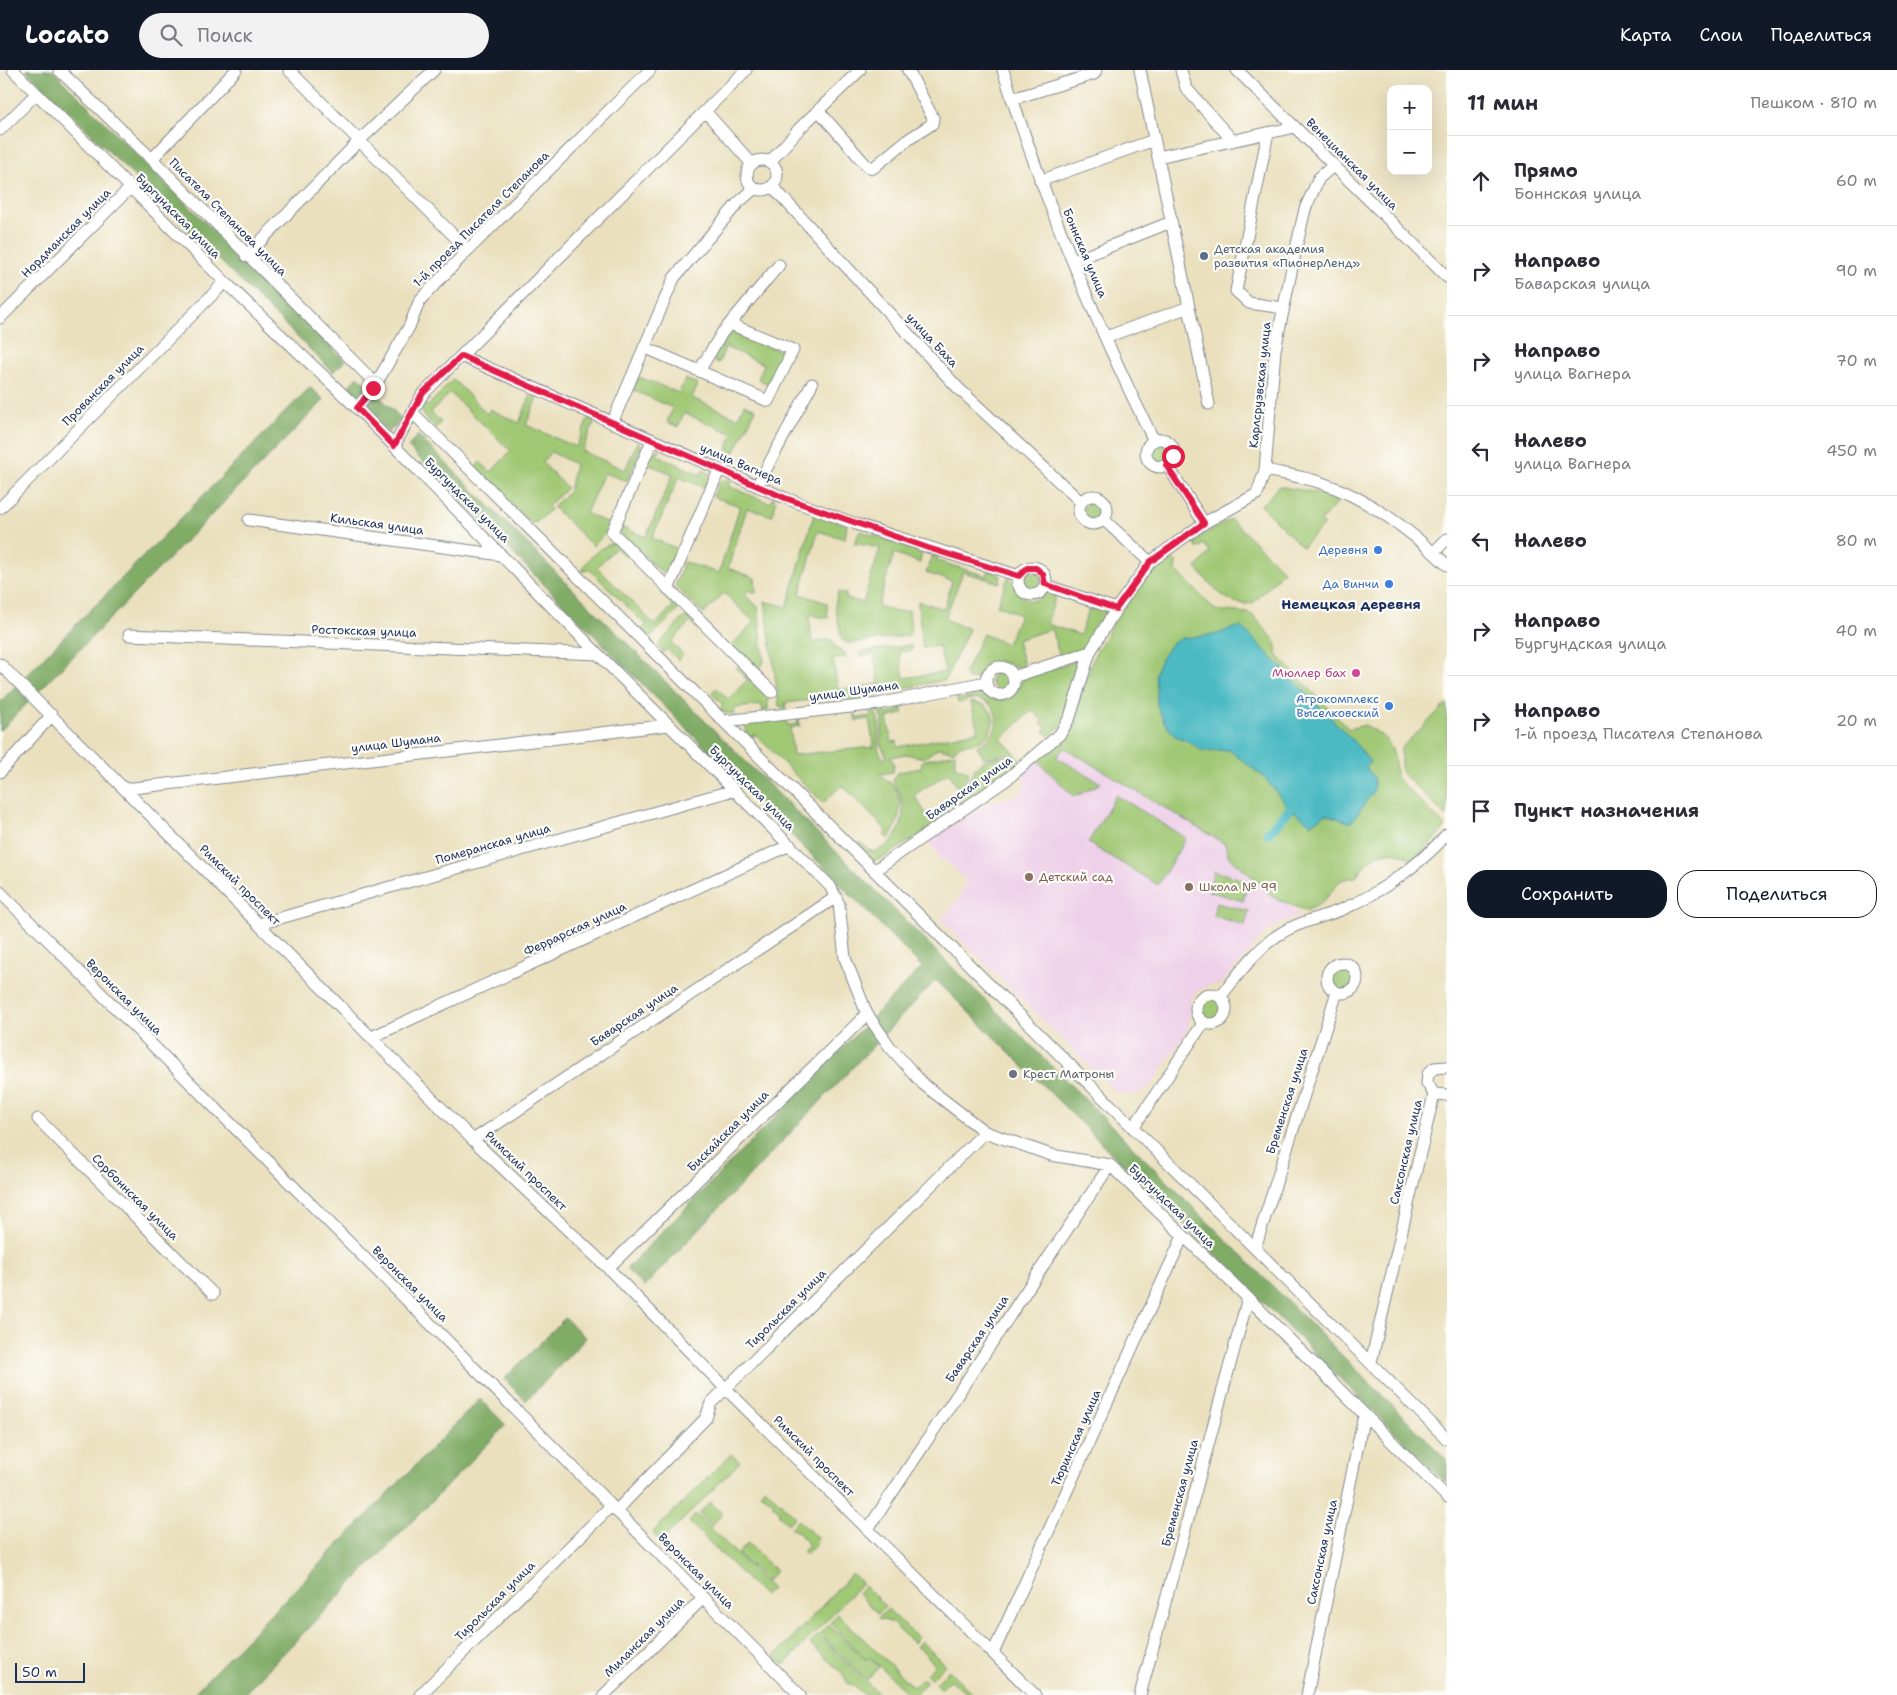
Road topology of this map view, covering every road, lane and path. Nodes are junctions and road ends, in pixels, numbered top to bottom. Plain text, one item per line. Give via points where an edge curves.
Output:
1 (13, 70) edge
2 (59, 70) edge
3 (236, 70) edge
4 (288, 70) edge
5 (434, 70) edge
6 (650, 70) edge
7 (746, 70) edge
8 (860, 70) edge
9 (908, 70) edge
10 (1002, 70) edge
11 (1096, 70) edge
12 (1140, 70) edge
13 (1181, 70) edge
14 (1237, 70) edge
15 (36, 94) junction
16 (1012, 99) junction
17 (818, 110) junction
18 (705, 111) junction
19 (1296, 127) junction
20 (0, 130) edge
21 (1268, 133) junction
22 (1154, 140) junction
23 (359, 141) junction
24 (1233, 141) junction
25 (1158, 157) junction
26 (152, 159) junction
27 (770, 162) junction
28 (752, 164) junction
29 (1334, 165) junction
30 (1040, 181) junction
31 (772, 186) junction
32 (130, 188) junction
33 (754, 188) junction
34 (1171, 222) junction
35 (468, 250) junction
36 (246, 256) junction
37 (1073, 261) junction
38 (779, 265) dead end
39 (1447, 277) edge
40 (225, 282) junction
41 (1189, 307) junction
42 (1283, 308) junction
43 (0, 318) edge
44 (730, 324) junction
45 (1106, 337) junction
46 (644, 347) junction
47 (461, 356) junction
48 (699, 371) junction
49 (376, 384) junction
50 (812, 384) dead end
51 (1209, 404) dead end
52 (357, 408) junction
53 (413, 413) junction
54 (612, 423) junction
55 (652, 441) junction
56 (1154, 441) junction
57 (394, 446) junction
58 (1166, 465) junction
59 (719, 470) junction
60 (1265, 470) junction
61 (758, 486) junction
62 (1081, 502) junction
63 (0, 508) edge
64 (1103, 519) junction
65 (249, 520) dead end
66 (1204, 523) junction
67 (1447, 539) edge
68 (1434, 552) junction
69 (502, 555) junction
70 (1150, 562) junction
71 (1447, 565) edge
72 (1019, 576) junction
73 (1045, 584) junction
74 (668, 589) junction
75 (1116, 609) junction
76 (129, 635) dead end
77 (1090, 652) junction
78 (598, 654) junction
79 (0, 664) edge
80 (1013, 677) junction
81 (986, 682) junction
82 (772, 692) dead end
83 (52, 716) junction
84 (724, 721) junction
85 (669, 725) junction
86 (0, 772) edge
87 (125, 789) junction
88 (734, 790) junction
89 (1447, 834) edge
90 (790, 846) junction
91 (875, 870) junction
92 (0, 892) edge
93 (836, 897) junction
94 (259, 924) junction
95 (1337, 992) dead end
96 (1220, 997) junction
97 (867, 1014) junction
98 (1204, 1022) junction
99 (372, 1038) junction
100 (1447, 1067) edge
101 (1434, 1094) junction
102 (1447, 1095) edge
103 (38, 1119) dead end
104 (1133, 1128) junction
105 (985, 1132) junction
106 (473, 1140) junction
107 (1110, 1165) junction
108 (1183, 1236) junction
109 (1255, 1248) junction
110 (608, 1268) junction
111 (213, 1294) dead end
112 (1248, 1298) junction
113 (1370, 1362) junction
114 (725, 1388) junction
115 (1364, 1415) junction
116 (1447, 1438) edge
117 (1447, 1497) edge
118 (614, 1508) junction
119 (868, 1529) junction
120 (703, 1598) junction
121 (993, 1652) junction
122 (794, 1693) edge
123 (420, 1695) edge
124 (604, 1695) edge
125 (1035, 1695) edge
126 (1140, 1695) edge
127 (1307, 1695) edge

1 - 15 street, Бургундская улица
2 - 26 street, Писателя Степанова улица
3 - 26 street
4 - 23 street
5 - 23 street
6 - 35 street, 1-й проезд Писателя Степанова
7 - 18 street
8 - 17 street
9 - 17 street via 933,118 932,124 873,168 867,166
10 - 16 street, Боннская улица
11 - 16 street via 1094,74
12 - 22 street
13 - 24 street via 1186,88
14 - 19 street, Венецианская улица
15 - 20 street
15 - 32 street, Бургундская улица
16 - 30 street, Боннская улица
17 - 27 street
18 - 28 street
18 - 47 street
19 - 21 street
19 - 29 street, Венецианская улица
21 - 24 street
21 - 42 street via 1236,291 1249,303
22 - 25 street
22 - 30 street
23 - 35 street
23 - 36 street
24 - 25 street
25 - 34 street
26 - 36 street, Писателя Степанова улица
27 - 28 street via 760,160
27 - 31 street via 777,174
28 - 33 street via 747,176
29 - 39 street, Венецианская улица
29 - 42 street, Карлсруэвская улица via 1319,178 1305,209
30 - 37 street, Боннская улица
31 - 33 street via 763,190
31 - 62 street, улица Баха via 958,388
32 - 40 street, Бургундская улица
32 - 43 street, Нордманская улица
33 - 46 street via 674,278
34 - 37 street
34 - 41 street
35 - 49 street, 1-й проезд Писателя Степанова via 420,300 410,327
36 - 49 street, Писателя Степанова улица
37 - 45 street, Боннская улица
38 - 44 street
40 - 52 street, Бургундская улица
40 - 63 street, Прованская улица
41 - 45 street
41 - 51 street
42 - 60 street, Карлсруэвская улица via 1272,384
44 - 48 street
44 - 48 street via 793,350 768,401
45 - 56 street, Боннская улица
46 - 48 street
46 - 54 street
47 - 53 street via 422,394
47 - 54 street, улица Вагнера
49 - 52 street, 1-й проезд Писателя Степанова
50 - 61 street
52 - 57 street, Бургундская улица
53 - 57 street
53 - 84 street, Бургундская улица
54 - 55 street, улица Вагнера
55 - 59 street, улица Вагнера
55 - 74 street via 612,532
56 - 58 street via 1148,448 1148,459 1158,467
56 - 58 street via 1165,440 1172,446 1173,456
57 - 69 street, Бургундская улица
58 - 66 street
59 - 61 street, улица Вагнера
59 - 74 street
60 - 66 street, Баварская улица via 1257,494
60 - 68 street via 1321,482 1345,492 1416,536
61 - 72 street, улица Вагнера via 856,524
62 - 64 street via 1080,515 1086,522 1095,523
62 - 64 street via 1088,496 1101,499 1106,506
64 - 70 street
65 - 69 street, Кильская улица
66 - 70 street, Баварская улица
67 - 68 street
68 - 71 street
69 - 78 street, Бургундская улица
70 - 75 street, Баварская улица
72 - 73 street via 1027,568 1036,568 1043,574
72 - 73 street via 1019,587 1030,595 1038,593
73 - 75 street
74 - 82 street
75 - 77 street, Баварская улица
76 - 78 street, Ростокская улица
77 - 80 street
77 - 91 street, Баварская улица via 1070,717 1060,734 1006,780
78 - 85 street, Бургундская улица
79 - 83 street, Римский проспект
80 - 81 street via 1008,670 996,668 988,673
80 - 81 street via 1012,686 1002,694 990,690
81 - 84 street, улица Шумана via 878,704
83 - 86 street
83 - 87 street, Римский проспект
84 - 91 street, Бургундская улица
85 - 87 street, улица Шумана
85 - 88 street, Бургундская улица
87 - 94 street, Римский проспект
88 - 90 street, Бургундская улица
88 - 94 street, Померанская улица
89 - 96 street via 1431,853 1371,895 1284,931 1267,943
90 - 93 street, Бургундская улица via 830,886
90 - 99 street, Феррарская улица
91 - 104 street, Бургундская улица
92 - 118 street, Веронская улица
93 - 97 street, Бургундская улица via 845,958
93 - 106 street, Баварская улица
94 - 99 street, Римский проспект
95 - 109 street, Бременская улица
96 - 98 street via 1226,1006 1225,1015 1218,1022
96 - 98 street via 1209,994 1198,1001 1197,1013
97 - 105 street, Бургундская улица via 890,1047 923,1084
97 - 110 street, Бискайская улица
98 - 104 street
99 - 106 street, Римский проспект
100 - 101 street, Саксонская улица via 1434,1068 1428,1074 1427,1083
101 - 102 street, Саксонская улица
101 - 113 street, Саксонская улица
103 - 111 street, Сорбоннская улица
104 - 109 street, Бургундская улица
105 - 107 street, Бургундская улица via 1051,1155
105 - 114 street, Тирольская улица
106 - 110 street, Римский проспект
107 - 108 street, Бургундская улица
107 - 119 street, Баварская улица
108 - 112 street, Бургундская улица
108 - 121 street, Тюринская улица
109 - 113 street, Бургундская улица
110 - 114 street, Римский проспект
112 - 115 street, Бургундская улица
112 - 126 street, Бременская улица
113 - 116 street, Бургундская улица
114 - 118 street, Тирольская улица via 709,1406 706,1418
114 - 119 street, Римский проспект
115 - 117 street, Бургундская улица
115 - 127 street, Саксонская улица
118 - 120 street, Веронская улица
118 - 123 street, Тирольская улица
119 - 121 street, Римский проспект
120 - 122 street, Веронская улица
120 - 124 street, Миланская улица
121 - 125 street, Римский проспект

